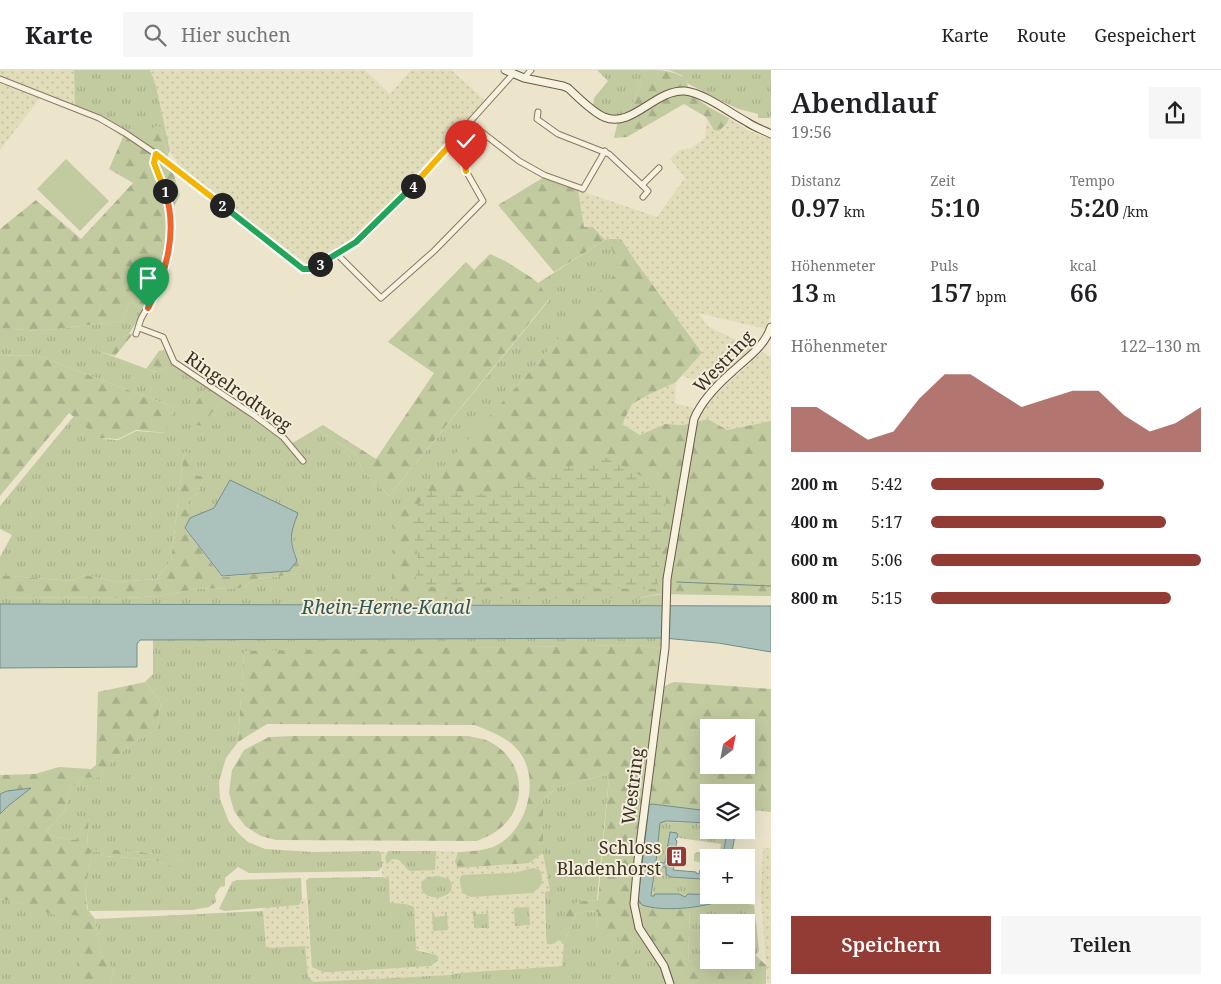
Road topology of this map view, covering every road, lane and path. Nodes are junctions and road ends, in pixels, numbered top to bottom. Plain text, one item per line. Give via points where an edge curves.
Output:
1 (505, 70) edge
2 (531, 70) edge
3 (512, 74) junction
4 (0, 78) edge
5 (524, 78) junction
6 (538, 112) dead end
7 (470, 123) junction
8 (771, 134) edge
9 (458, 136) junction
10 (605, 151) junction
11 (156, 154) junction
12 (659, 168) dead end
13 (642, 185) junction
14 (643, 196) dead end
15 (337, 254) junction
16 (771, 327) edge
17 (139, 328) junction
18 (136, 334) dead end
19 (303, 461) dead end
20 (670, 984) edge

1 - 3 main road
2 - 5 street
3 - 5 main road
3 - 7 street
4 - 11 street via 99,118
5 - 8 main road via 568,88 596,112 615,119 634,114 662,96 676,91 688,92
6 - 10 street via 537,119 558,134
7 - 9 street
7 - 10 street via 519,161 544,175 583,189
9 - 15 street via 356,242
9 - 15 street via 466,171 482,201 434,252 381,298
10 - 13 street
11 - 15 street via 303,269 312,269
11 - 17 street via 154,163 167,196 170,241 161,279
12 - 13 street
13 - 14 street via 648,191
16 - 20 main road, Westring via 762,344 719,384 694,418 666,593 665,643 634,904 639,928 664,966
17 - 18 street
17 - 19 street, Ringelrodtweg via 164,337 174,362 283,437

